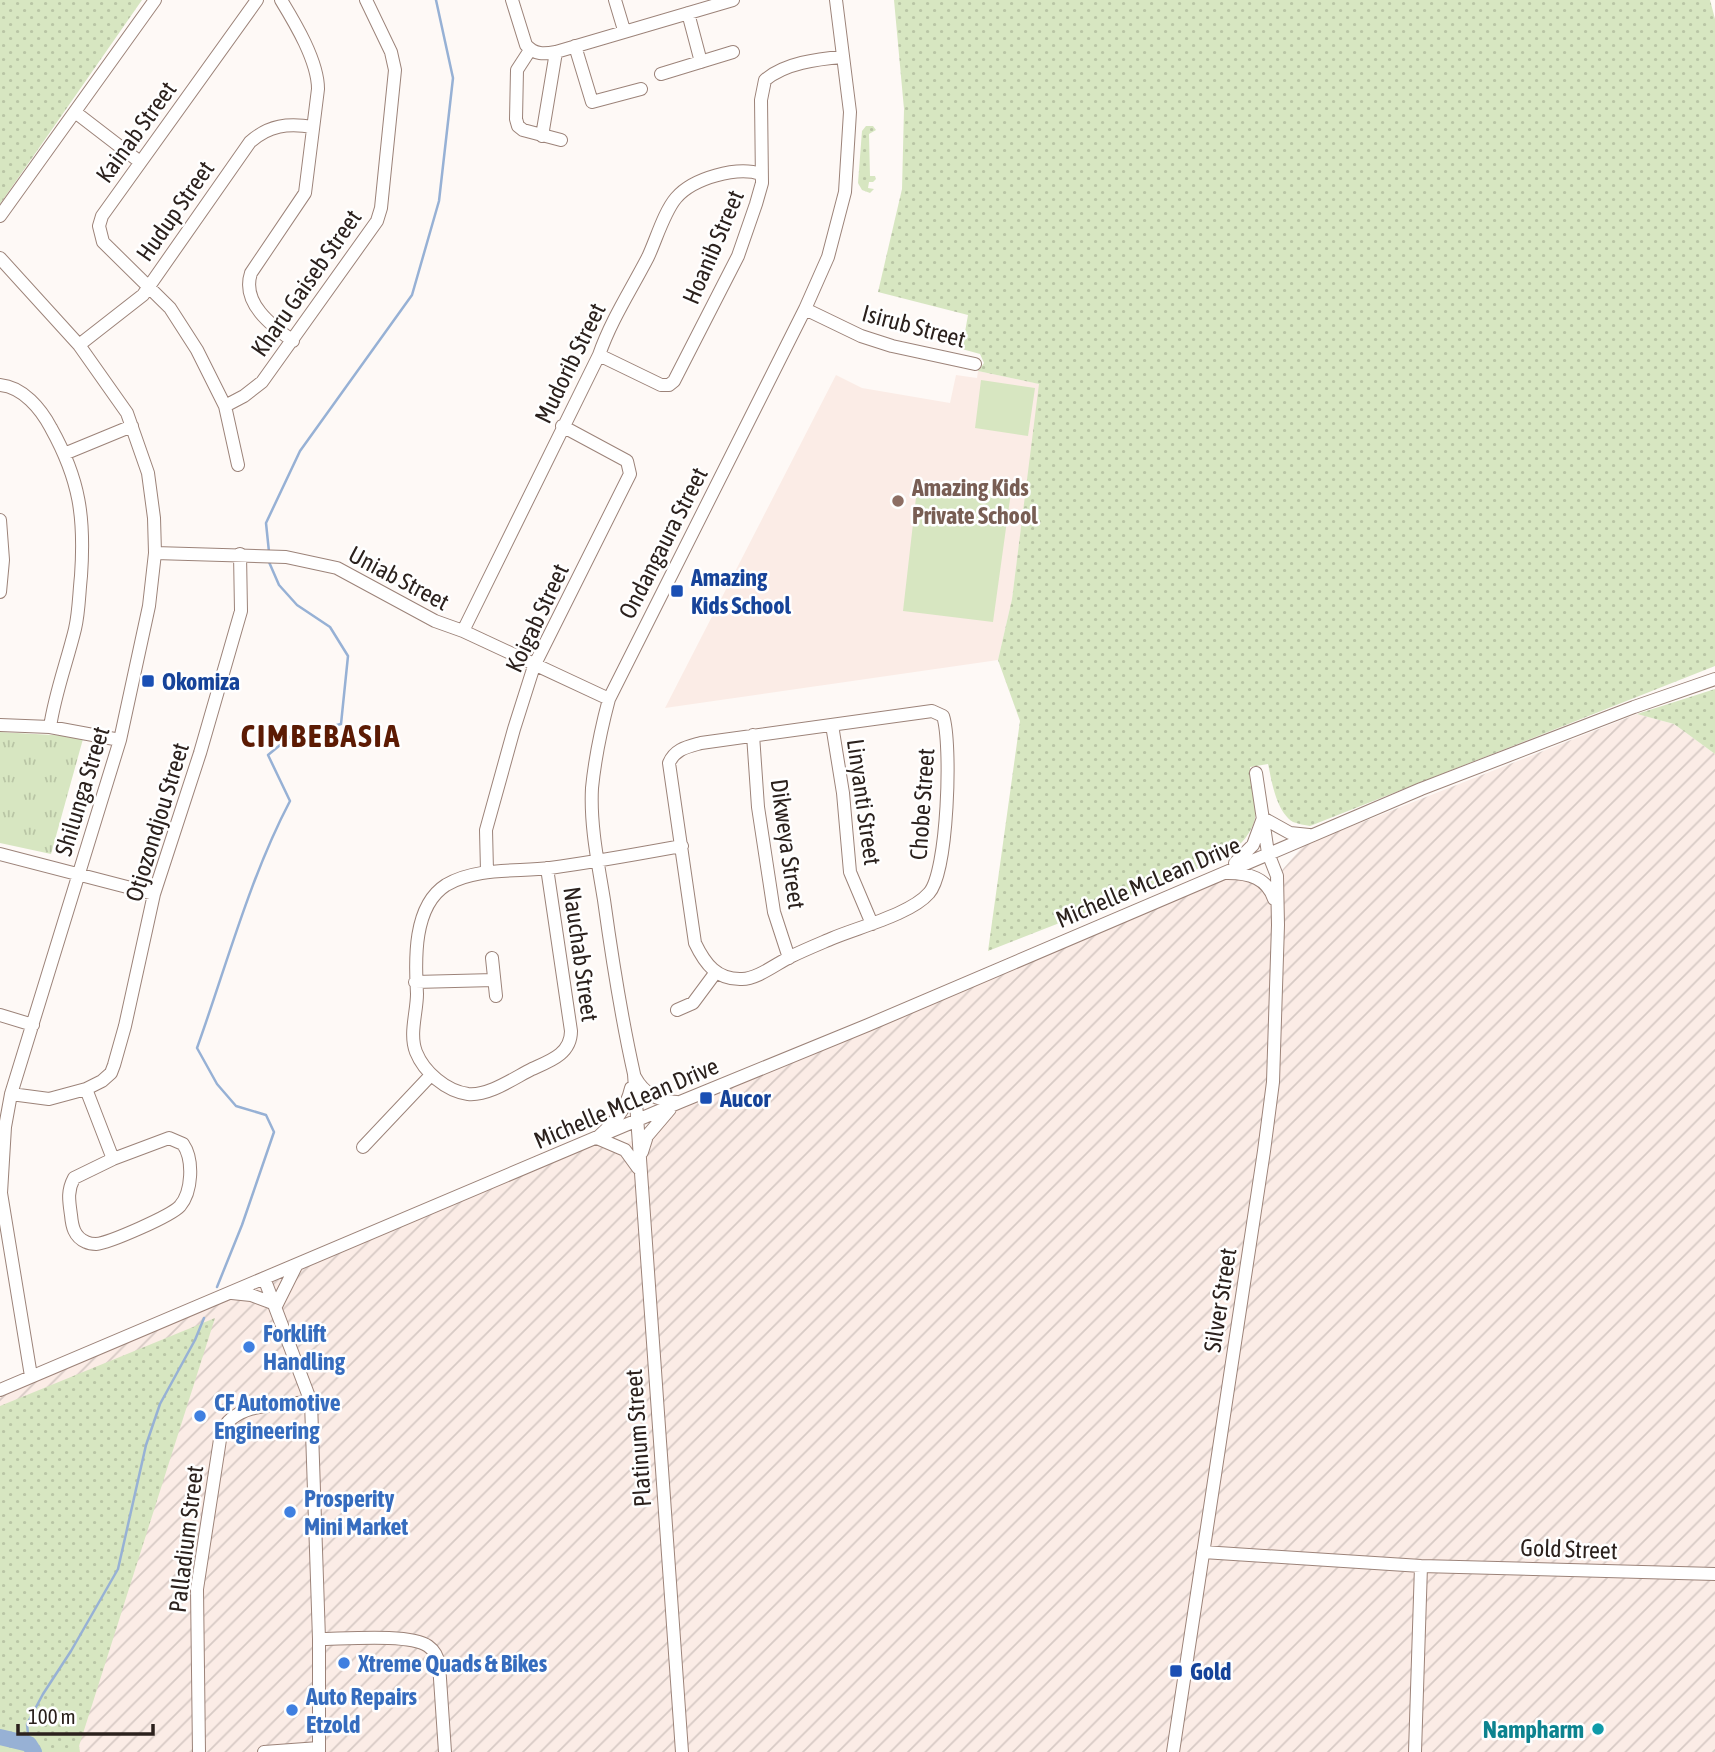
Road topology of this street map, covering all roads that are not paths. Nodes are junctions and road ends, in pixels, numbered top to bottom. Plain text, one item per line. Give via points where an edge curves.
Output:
1 (155, 0) edge
2 (257, 0) edge
3 (281, 0) edge
4 (366, 0) edge
5 (512, 0) edge
6 (615, 0) edge
7 (733, 0) edge
8 (836, 0) edge
9 (688, 13) junction
10 (624, 30) junction
11 (575, 46) junction
12 (530, 50) junction
13 (556, 52) junction
14 (733, 52) dead end
15 (843, 57) junction
16 (701, 62) junction
17 (661, 75) dead end
18 (641, 89) dead end
19 (75, 112) junction
20 (313, 127) junction
21 (542, 136) junction
22 (561, 140) dead end
23 (140, 162) junction
24 (761, 174) junction
25 (0, 216) edge
26 (0, 258) edge
27 (149, 285) junction
28 (805, 309) junction
29 (293, 341) junction
30 (79, 345) junction
31 (599, 355) junction
32 (975, 364) dead end
33 (0, 386) edge
34 (225, 405) junction
35 (132, 426) junction
36 (562, 426) junction
37 (64, 454) junction
38 (238, 465) dead end
39 (0, 520) edge
40 (155, 553) junction
41 (240, 554) junction
42 (0, 592) edge
43 (463, 631) junction
44 (534, 666) junction
45 (1715, 680) edge
46 (609, 699) junction
47 (0, 725) edge
48 (832, 725) junction
49 (50, 727) junction
50 (753, 735) junction
51 (120, 740) junction
52 (1256, 773) dead end
53 (1263, 818) junction
54 (1313, 836) junction
55 (682, 846) junction
56 (1268, 853) junction
57 (0, 854) edge
58 (598, 861) junction
59 (547, 868) junction
60 (487, 871) junction
61 (79, 873) junction
62 (1224, 873) junction
63 (154, 894) junction
64 (1276, 905) junction
65 (872, 924) junction
66 (492, 958) dead end
67 (789, 958) junction
68 (716, 972) junction
69 (494, 980) junction
70 (415, 982) junction
71 (496, 996) dead end
72 (677, 1010) dead end
73 (0, 1015) edge
74 (33, 1025) junction
75 (634, 1074) junction
76 (431, 1075) junction
77 (86, 1089) junction
78 (11, 1094) junction
79 (680, 1102) junction
80 (637, 1120) junction
81 (597, 1138) junction
82 (363, 1147) dead end
83 (114, 1159) junction
84 (639, 1169) junction
85 (1, 1194) edge
86 (296, 1266) junction
87 (264, 1278) junction
88 (230, 1293) junction
89 (276, 1305) junction
90 (30, 1376) junction
91 (0, 1390) edge
92 (311, 1402) junction
93 (1203, 1552) junction
94 (1421, 1566) junction
95 (1715, 1574) edge
96 (319, 1639) junction
97 (319, 1750) edge
98 (199, 1752) edge
99 (264, 1752) edge
100 (445, 1752) edge
101 (682, 1752) edge
102 (1173, 1752) edge
103 (1415, 1752) edge

1 - 19 street
2 - 23 street, Kainab Street
3 - 20 street via 315,69 318,89
4 - 29 street, Kharu Gaiseb Street via 395,70 381,208 373,227
5 - 12 street
6 - 10 street
7 - 9 street
8 - 15 street, Ondangaura Street
9 - 10 street
9 - 16 street
10 - 11 street
11 - 13 street
11 - 18 street via 592,102
12 - 13 street
12 - 21 street via 517,70 516,119 523,130
13 - 21 street
14 - 16 street
15 - 24 street, Hoanib Street via 775,71 765,79
15 - 28 street, Ondangaura Street via 850,112 845,192 828,257
16 - 17 street
19 - 23 street
19 - 25 street
20 - 27 street, Hudup Street via 277,126 250,142
20 - 29 street via 305,193 248,281 260,313
21 - 22 street
23 - 27 street, Kainab Street via 99,226 103,242
24 - 31 street, Mudorib Street via 730,172 691,186 674,199
24 - 31 street, Hoanib Street via 738,256 674,381 662,385
26 - 30 street, Shilunga Street
27 - 30 street, Hudup Street
27 - 34 street, Kainab Street via 182,324
28 - 32 street, Isirub Street via 861,336
28 - 46 street, Ondangaura Street
29 - 34 street, Kharu Gaiseb Street via 262,382
30 - 35 street, Shilunga Street
31 - 36 street, Mudorib Street
33 - 37 street via 19,391 33,403
34 - 38 street, Kainab Street
35 - 37 street
35 - 40 street, Shilunga Street via 151,488
36 - 43 street, Mudorib Street
36 - 44 street, Koigab Street via 628,461 630,474
37 - 49 street via 81,511 82,560 76,627
39 - 42 street
40 - 41 street, Uniab Street
40 - 51 street, Shilunga Street via 149,606
41 - 43 street, Uniab Street via 286,556 337,568 415,612
41 - 63 street, Otjozondjou Street via 241,611
43 - 44 street, Uniab Street
44 - 46 street, Uniab Street
44 - 60 street, Koigab Street via 486,830
45 - 54 street, Michelle McLean Drive via 1434,784
46 - 58 street, Ondangaura Street via 598,738 592,790
47 - 49 street
48 - 50 street, Chobe Street
48 - 65 street, Linyanti Street via 850,872
48 - 65 street, Chobe Street via 932,711 943,716 946,724 946,809 932,891
49 - 51 street
50 - 55 street, Chobe Street via 701,743 673,755 669,763
50 - 67 street, Dikweya Street via 758,807 774,912
51 - 61 street, Shilunga Street
52 - 53 street, Silver Street
53 - 54 street via 1290,833
53 - 56 street, Silver Street
53 - 62 street via 1253,845
54 - 56 street, Michelle McLean Drive
55 - 58 street
55 - 68 street, Chobe Street via 695,943 708,967
56 - 62 street, Michelle McLean Drive
56 - 64 street, Silver Street via 1277,876
57 - 61 street
58 - 59 street, Nauchab Street
58 - 75 street, Ondangaura Street
59 - 60 street, Nauchab Street
59 - 76 street, Nauchab Street via 571,1031 567,1048 554,1059 475,1094 458,1091
60 - 70 street, Nauchab Street via 446,886 428,904 417,942
61 - 63 street
61 - 74 street, Shilunga Street
62 - 64 street via 1243,873 1264,882
62 - 79 street, Michelle McLean Drive
63 - 77 street, Otjozondjou Street via 114,1065 102,1081
64 - 93 street, Silver Street via 1273,1082
65 - 67 street, Chobe Street
66 - 69 street
67 - 68 street, Chobe Street via 748,979
68 - 72 street via 693,1003
69 - 70 street
69 - 71 street
70 - 76 street, Nauchab Street via 415,1051
73 - 74 street
74 - 78 street, Shilunga Street
75 - 79 street via 639,1086 655,1098
75 - 80 street, Ondangaura Street
75 - 81 street via 624,1110
76 - 82 street
77 - 78 street via 49,1099
77 - 83 street
78 - 85 street, Shilunga Street
79 - 80 street, Michelle McLean Drive
79 - 84 street via 647,1136
80 - 81 street, Michelle McLean Drive
80 - 84 street, Platinum Street
81 - 84 street via 625,1150
81 - 86 street, Michelle McLean Drive
83 - 83 street via 163,1139 179,1141 189,1157 188,1191 179,1206 162,1218 107,1241 88,1243 74,1230 69,1189 77,1175
84 - 101 street, Platinum Street
85 - 90 street, Shilunga Street
86 - 87 street, Michelle McLean Drive
86 - 89 street
87 - 88 street, Michelle McLean Drive
87 - 89 street
88 - 89 street
88 - 90 street, Michelle McLean Drive
89 - 92 street
90 - 91 street, Michelle McLean Drive
92 - 96 street
92 - 98 street, Palladium Street via 242,1411 226,1422 221,1433 197,1589
93 - 94 street, Gold Street
93 - 102 street, Silver Street
94 - 95 street, Gold Street
94 - 103 street
96 - 97 street
96 - 100 street via 415,1640 437,1654
97 - 99 street

